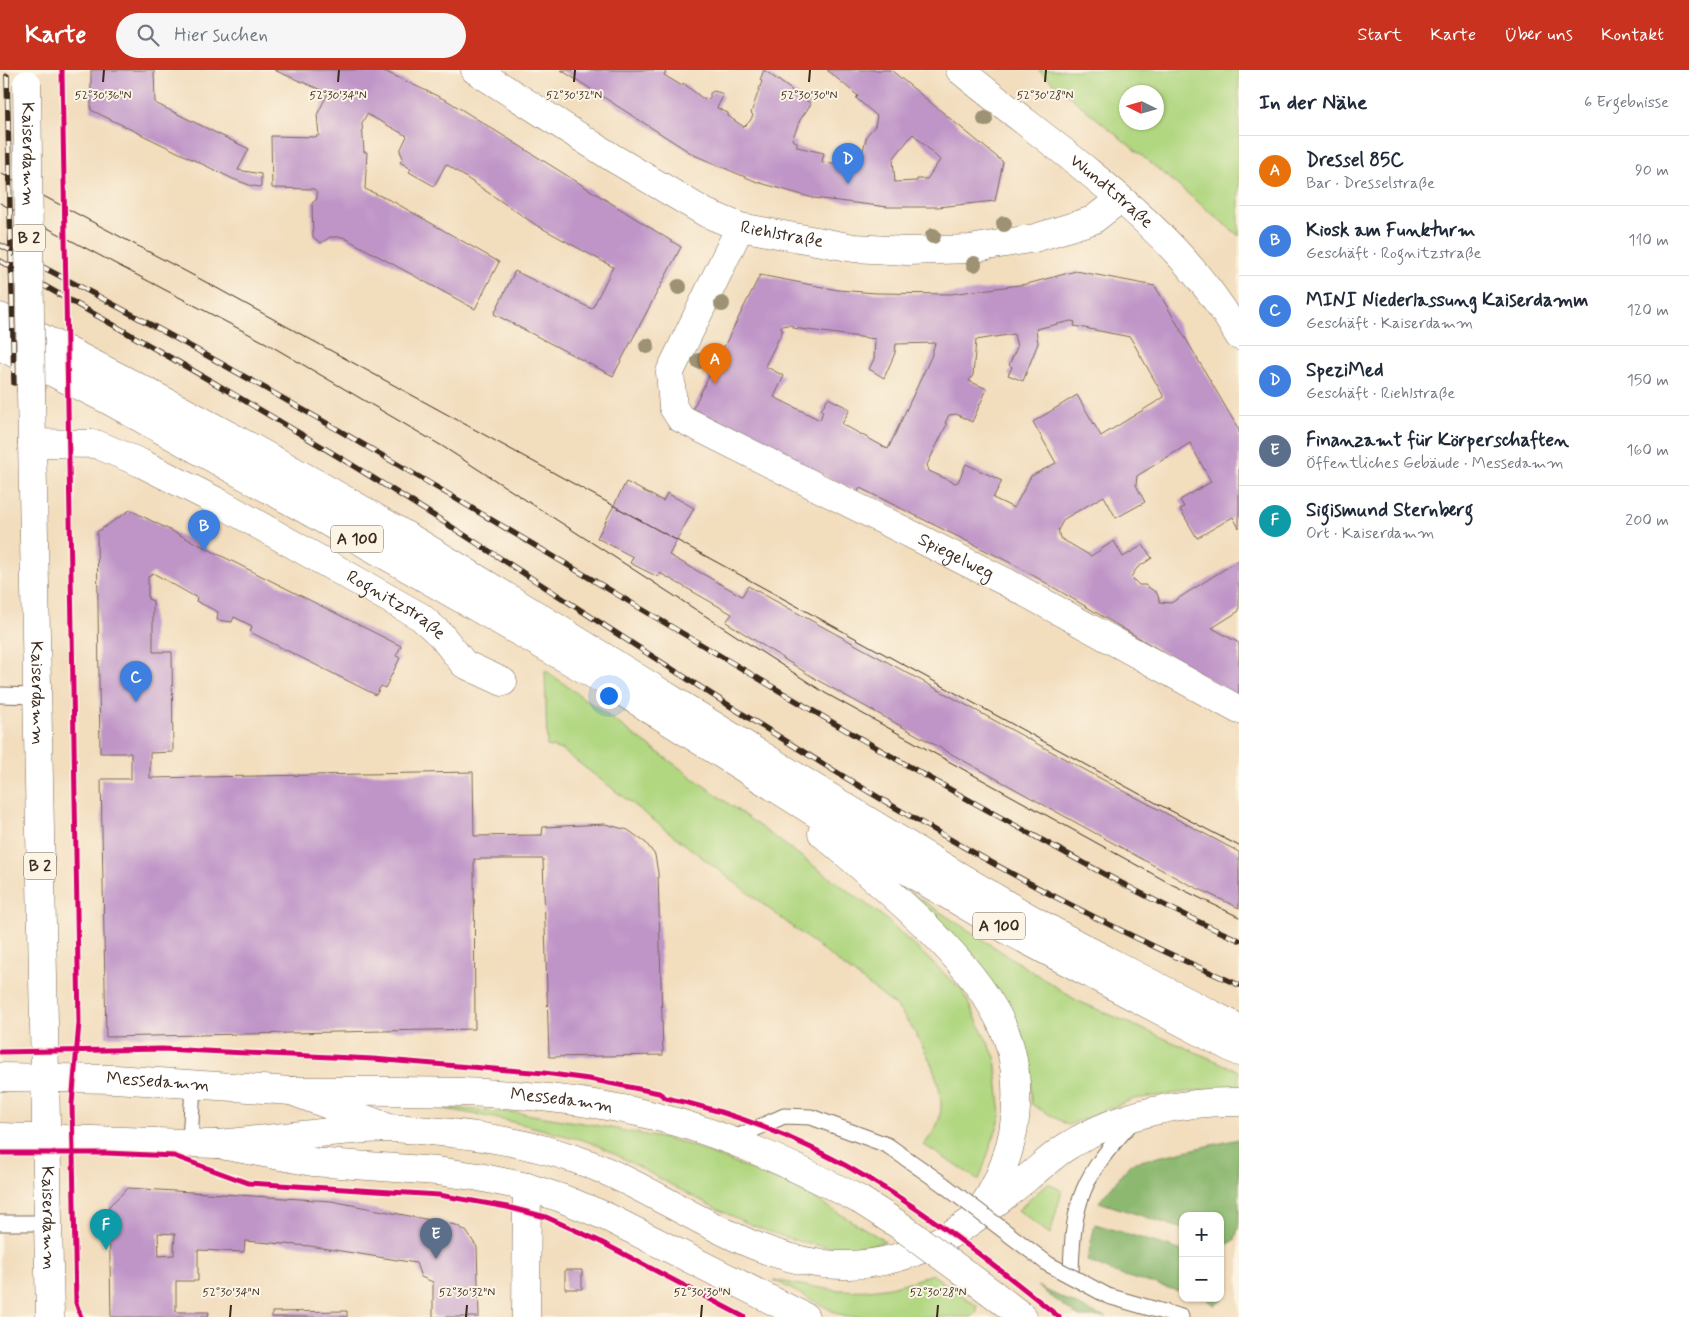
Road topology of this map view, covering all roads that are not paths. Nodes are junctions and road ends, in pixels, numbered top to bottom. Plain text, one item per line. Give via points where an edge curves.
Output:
1 (475, 70) edge
2 (960, 70) edge
3 (27, 77) edge
4 (1120, 199) junction
5 (740, 227) junction
6 (0, 317) edge
7 (1236, 322) edge
8 (0, 346) edge
9 (32, 443) junction
10 (503, 682) dead end
11 (0, 695) edge
12 (37, 696) junction
13 (1239, 710) edge
14 (768, 784) junction
15 (1239, 1028) edge
16 (1239, 1052) edge
17 (0, 1077) edge
18 (44, 1078) junction
19 (193, 1084) junction
20 (291, 1091) junction
21 (1239, 1102) edge
22 (1138, 1115) junction
23 (388, 1128) junction
24 (0, 1137) edge
25 (46, 1138) junction
26 (730, 1140) junction
27 (190, 1143) junction
28 (217, 1144) junction
29 (527, 1187) junction
30 (975, 1218) junction
31 (0, 1223) edge
32 (48, 1223) junction
33 (1071, 1272) dead end
34 (790, 1313) edge
35 (1018, 1315) edge
36 (50, 1317) edge
37 (526, 1317) edge
38 (1181, 1317) edge

1 - 5 main road, Riehlstraße via 613,158 706,213
2 - 4 main road, Wundtstraße
3 - 9 main road, Kaiserdamm / B 2, bridge
4 - 5 main road, Riehlstraße via 1092,220 1034,238 970,249 907,251 854,248
4 - 7 main road, Wundtstraße via 1195,271
5 - 13 main road, Spiegelweg via 670,372 672,407 680,418 1006,582
6 - 15 main road, A 100 via 130,382 295,472 415,541 1007,905
8 - 14 main road, A 100 via 108,400 310,512 605,681
9 - 10 main road, Rognitzstraße via 96,444 220,503 421,618 441,635 464,664
9 - 12 main road, Kaiserdamm / B 2
11 - 12 lane
12 - 18 main road, Kaiserdamm / B 2
14 - 16 main road, A 100 via 1009,932
14 - 30 main road via 941,942 972,977 1006,1034 1016,1084 1016,1116 1004,1164
17 - 18 main road, Messedamm
18 - 19 main road, Messedamm
18 - 25 main road, Kaiserdamm / B 2
19 - 20 main road, Messedamm
19 - 27 lane
20 - 23 main road
20 - 26 main road, Messedamm via 513,1094 653,1116
21 - 22 main road via 1195,1104
22 - 30 main road via 1071,1144
22 - 33 lane via 1103,1156 1081,1195 1074,1219
23 - 28 main road
23 - 30 main road via 495,1138 576,1159 609,1172 749,1242 782,1256 817,1264 877,1264 912,1255
24 - 25 main road
25 - 27 main road
25 - 32 main road, Kaiserdamm / B 2
26 - 35 main road, Messedamm, bridge via 798,1168 860,1200 899,1225
26 - 38 lane, bridge via 784,1116 811,1117 887,1145 1048,1264 1108,1296
27 - 28 main road
28 - 29 main road via 313,1162 437,1171
29 - 34 main road via 606,1216
29 - 37 main road
31 - 32 lane
32 - 36 main road, Kaiserdamm / B 2

